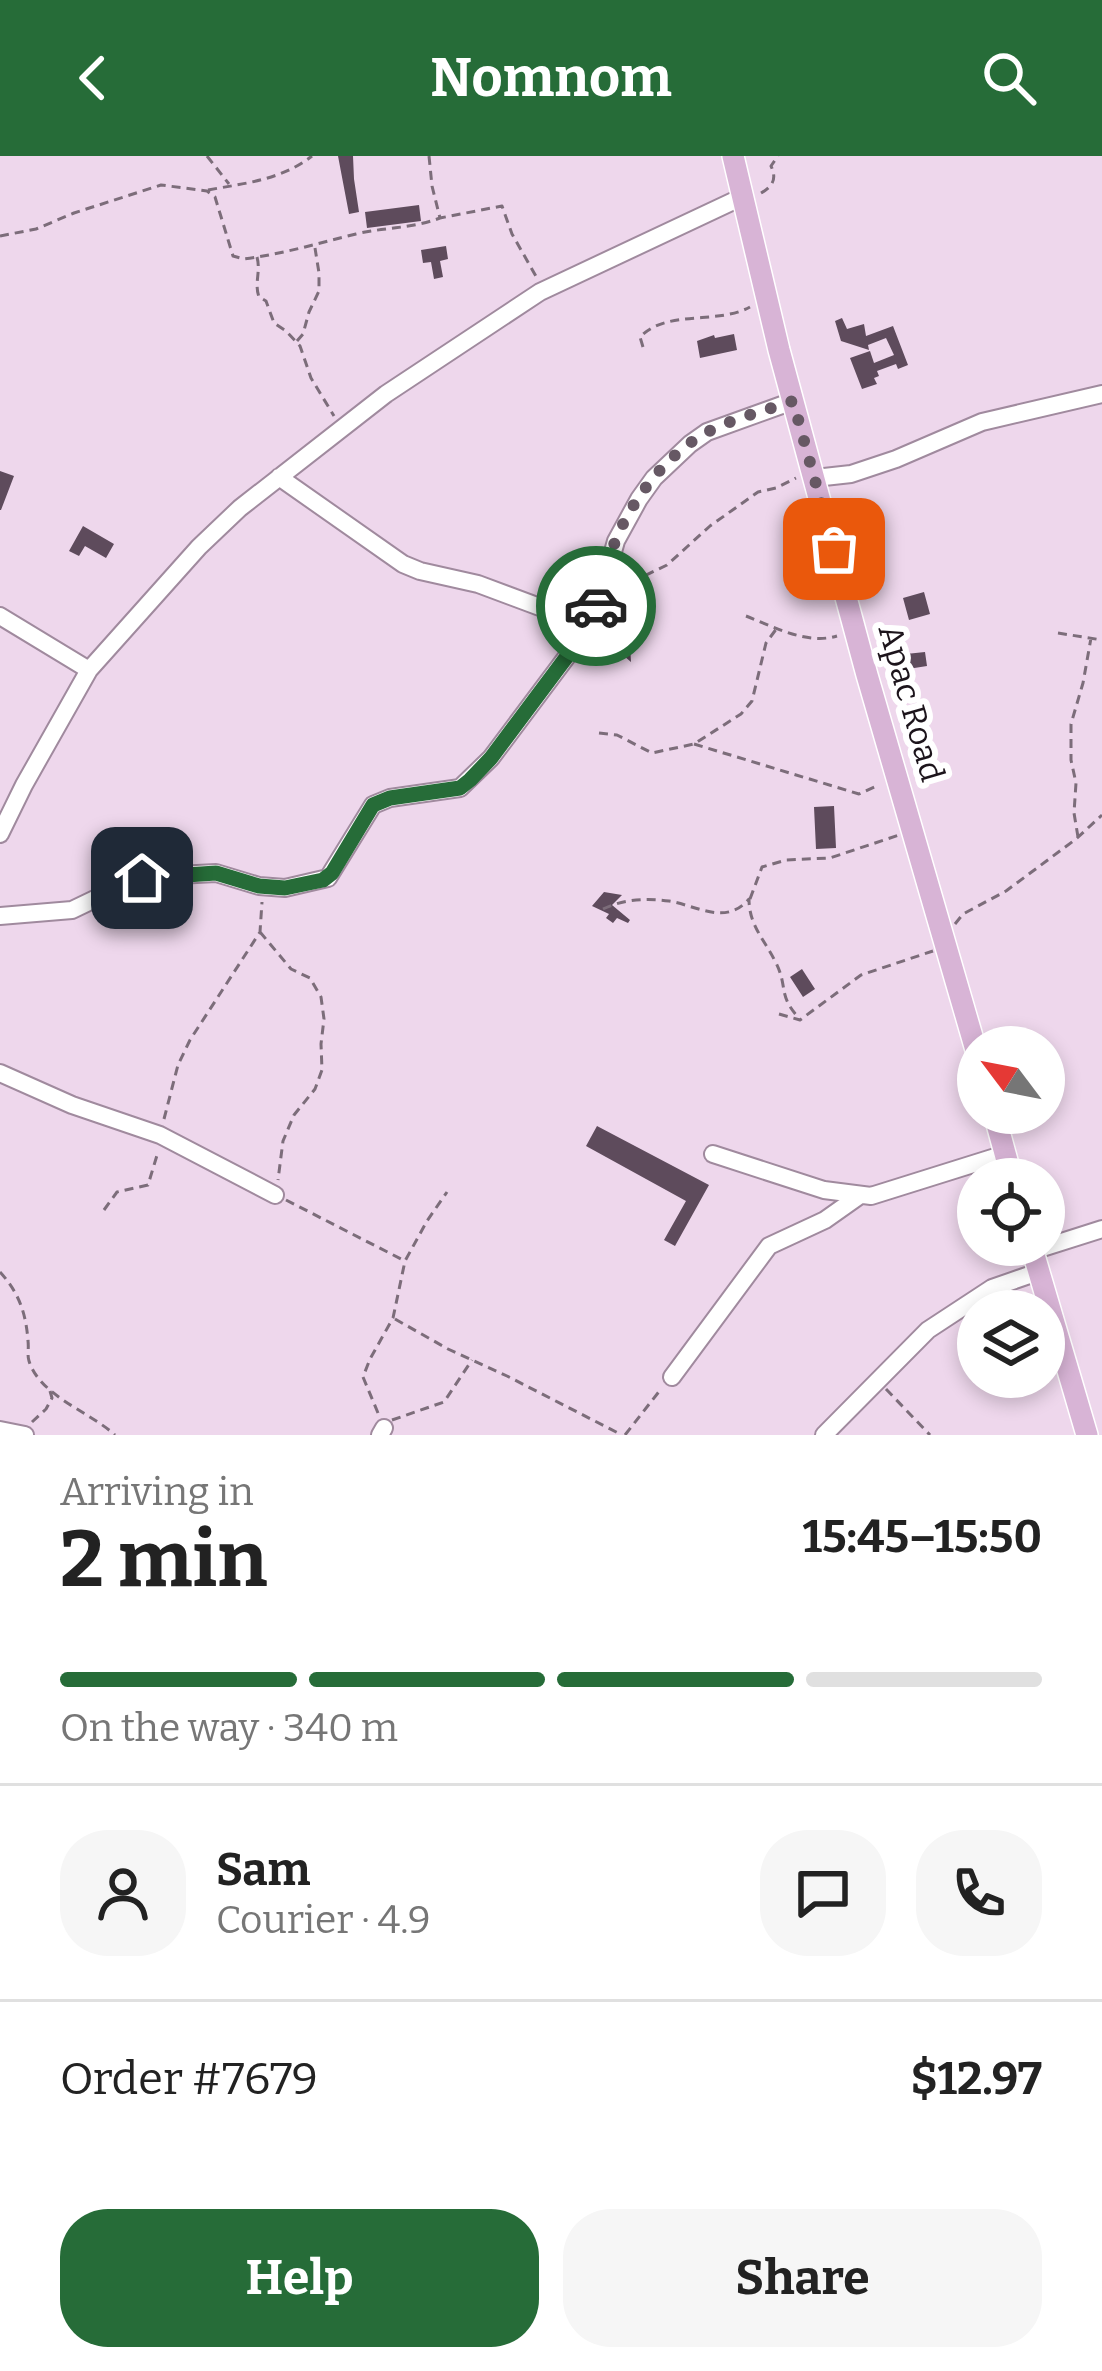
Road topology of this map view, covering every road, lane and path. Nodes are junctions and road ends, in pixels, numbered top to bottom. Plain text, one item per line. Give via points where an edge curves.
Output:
1 (207, 156) edge
2 (312, 156) edge
3 (429, 156) edge
4 (733, 156) edge
5 (778, 156) edge
6 (230, 186) junction
7 (207, 190) junction
8 (742, 196) junction
9 (440, 218) junction
10 (0, 236) edge
11 (314, 246) junction
12 (257, 257) junction
13 (540, 292) junction
14 (768, 297) junction
15 (296, 342) junction
16 (643, 347) dead end
17 (1102, 394) edge
18 (793, 401) junction
19 (343, 426) junction
20 (814, 474) junction
21 (279, 477) junction
22 (604, 584) junction
23 (0, 616) edge
24 (746, 616) dead end
25 (588, 625) junction
26 (777, 628) junction
27 (856, 630) junction
28 (1058, 633) dead end
29 (1091, 638) junction
30 (1102, 640) edge
31 (89, 670) junction
32 (599, 734) dead end
33 (694, 744) junction
34 (897, 776) junction
35 (1102, 814) edge
36 (0, 831) edge
37 (912, 831) junction
38 (1078, 837) junction
39 (259, 886) junction
40 (749, 899) junction
41 (603, 909) dead end
42 (0, 916) edge
43 (260, 932) junction
44 (946, 947) junction
45 (779, 1014) dead end
46 (800, 1020) junction
47 (969, 1026) edge
48 (0, 1072) edge
49 (1000, 1134) edge
50 (160, 1135) junction
51 (713, 1154) dead end
52 (1005, 1154) junction
53 (1006, 1158) edge
54 (447, 1192) dead end
55 (275, 1195) junction
56 (859, 1196) junction
57 (104, 1210) dead end
58 (1102, 1229) edge
59 (1065, 1244) edge
60 (405, 1261) junction
61 (1021, 1266) edge
62 (1037, 1266) edge
63 (0, 1272) edge
64 (394, 1318) junction
65 (472, 1360) junction
66 (672, 1377) joint
67 (877, 1379) junction
68 (50, 1389) junction
69 (0, 1430) edge
70 (382, 1432) edge
71 (24, 1435) edge
72 (115, 1435) edge
73 (623, 1435) edge
74 (824, 1435) edge
75 (930, 1435) edge
76 (1088, 1435) edge

1 - 6 path
2 - 6 path via 261,182
3 - 9 path
4 - 8 main road, Apac Road
5 - 8 path via 772,184
6 - 7 path
7 - 10 path via 161,185
7 - 12 path via 233,256
8 - 13 street
8 - 14 main road, Apac Road
9 - 11 path
9 - 13 path via 502,206
11 - 12 path
11 - 15 path via 319,291
12 - 15 path via 259,297
13 - 19 street
14 - 16 path via 736,315 651,326 640,337
14 - 18 main road, Apac Road
15 - 19 path
17 - 20 street via 982,422 851,474
18 - 20 main road, Apac Road
18 - 22 street via 706,432 654,478 616,541
19 - 21 street
20 - 22 path via 758,492 657,571 623,586
20 - 27 main road, Apac Road
21 - 25 street via 403,564
21 - 31 street via 199,547
22 - 25 street
23 - 31 street
24 - 26 path
25 - 39 street via 460,788 373,805 323,880
26 - 27 path via 824,640
26 - 33 path via 752,701
27 - 34 main road, Apac Road
28 - 29 path
29 - 30 path
29 - 38 path via 1071,724
31 - 36 street
32 - 33 path via 652,753
33 - 34 path via 860,794
34 - 37 main road, Apac Road
35 - 38 path
37 - 40 path via 830,858 762,867
37 - 44 main road, Apac Road
38 - 44 path via 964,914
39 - 42 street via 216,873 158,876 72,910
39 - 43 path
40 - 41 path via 730,913 646,900
40 - 46 path via 786,1004
43 - 50 path via 190,1040
43 - 55 path via 310,979 324,1019 322,1070 288,1128
44 - 46 path via 861,975
44 - 47 main road, Apac Road
45 - 46 path
48 - 50 street
49 - 52 main road
50 - 55 street
50 - 57 path via 148,1185 117,1192
51 - 56 street
52 - 53 main road
52 - 56 street
54 - 60 path
55 - 60 path
56 - 66 street via 769,1246
58 - 59 street
60 - 64 path
61 - 67 street via 942,1319
62 - 76 main road
63 - 68 path via 26,1317 29,1361
64 - 65 path
64 - 70 path via 363,1377
65 - 70 path via 444,1402 406,1413
65 - 73 path
66 - 73 path
67 - 74 street
67 - 75 path
68 - 71 path via 52,1398
68 - 72 path
69 - 71 street

